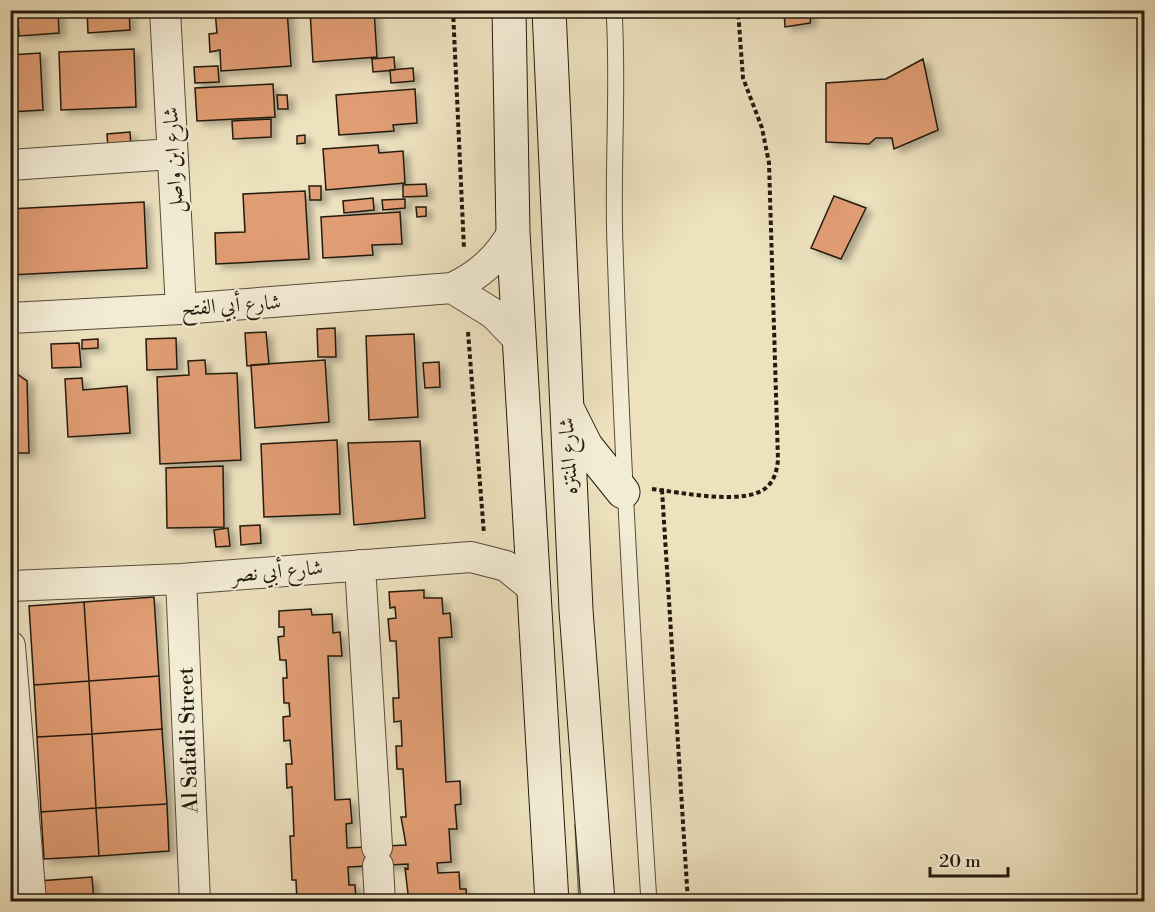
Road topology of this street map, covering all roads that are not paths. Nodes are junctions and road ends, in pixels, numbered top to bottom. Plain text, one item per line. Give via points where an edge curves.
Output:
1 (165, 10) edge
2 (509, 10) edge
3 (518, 10) edge
4 (549, 10) edge
5 (614, 10) edge
6 (552, 74) junction
7 (172, 154) junction
8 (10, 165) edge
9 (513, 232) junction
10 (461, 288) junction
11 (563, 295) junction
12 (180, 309) junction
13 (10, 318) edge
14 (520, 341) junction
15 (565, 402) junction
16 (623, 492) junction
17 (360, 565) junction
18 (181, 579) junction
19 (10, 586) edge
20 (534, 589) junction
21 (10, 646) edge
22 (32, 902) edge
23 (195, 902) edge
24 (380, 902) edge
25 (552, 902) edge
26 (598, 902) edge
27 (649, 902) edge

1 - 7 street, شارع ابن واصل
2 - 9 main road, شارع المنتزه
3 - 6 main road via 525,29 530,78 545,81
4 - 6 main road, شارع المنتزه
5 - 16 lane via 617,89 613,189
6 - 11 main road, شارع المنتزه
7 - 8 street
7 - 12 street, شارع ابن واصل
9 - 10 street via 493,261
9 - 11 main road via 532,236 542,245
9 - 14 main road, شارع المنتزه
10 - 12 street, شارع أبي الفتح
10 - 14 street
11 - 15 main road, شارع المنتزه
12 - 13 street, شارع أبي الفتح
14 - 20 main road, شارع المنتزه
15 - 16 main road via 586,446
15 - 26 main road, شارع المنتزه
16 - 27 lane
17 - 18 street, شارع أبي نصر
17 - 20 street, شارع أبي نصر via 452,557 486,559 506,566
17 - 24 street
18 - 19 street, شارع أبي نصر
18 - 23 street, Al Safadi Street
20 - 25 main road, شارع المنتزه
21 - 22 street

